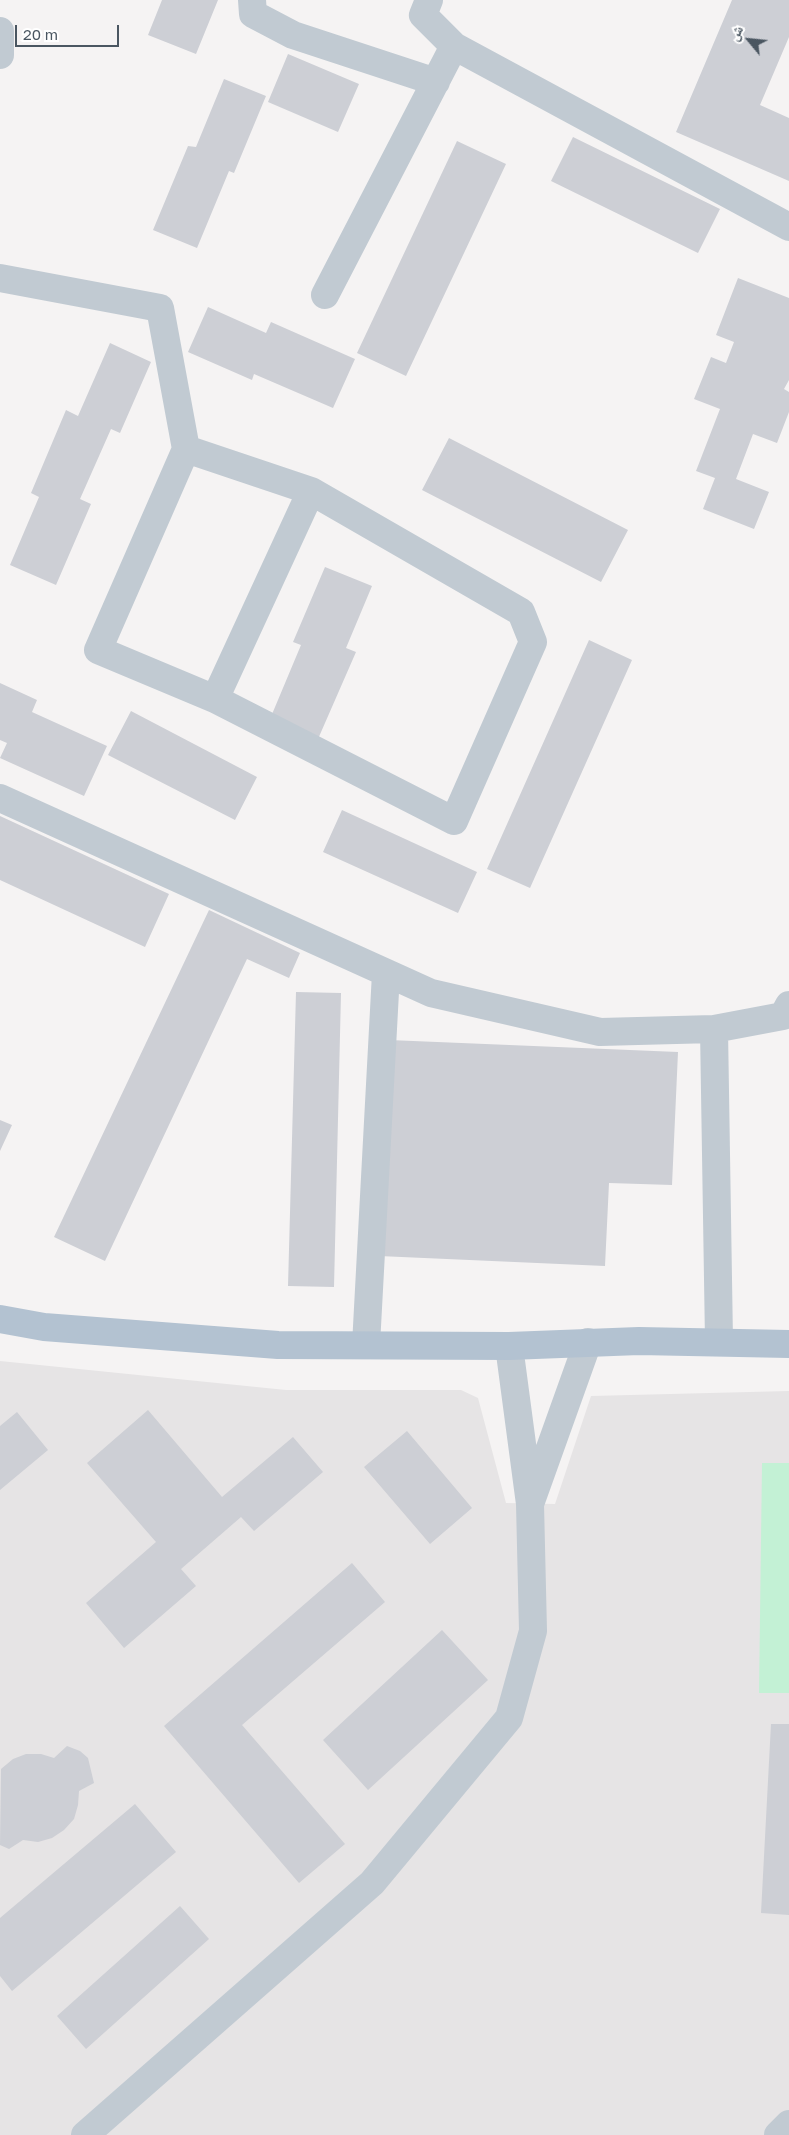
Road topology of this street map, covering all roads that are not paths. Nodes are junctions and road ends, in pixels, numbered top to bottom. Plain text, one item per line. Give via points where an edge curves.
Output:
1 (252, 0) edge
2 (430, 0) edge
3 (0, 31) edge
4 (454, 46) junction
5 (0, 55) edge
6 (436, 82) junction
7 (789, 227) edge
8 (0, 278) edge
9 (325, 295) dead end
10 (186, 450) junction
11 (311, 491) junction
12 (215, 700) junction
13 (0, 798) edge
14 (386, 973) junction
15 (789, 1005) edge
16 (714, 1029) junction
17 (0, 1319) edge
18 (719, 1341) junction
19 (588, 1342) junction
20 (789, 1344) edge
21 (366, 1346) junction
22 (510, 1346) junction
23 (530, 1504) junction
24 (789, 2124) edge
25 (85, 2135) edge
26 (778, 2135) edge

1 - 6 street via 253,14 293,35
2 - 4 street via 423,15
3 - 5 street
4 - 6 street
4 - 7 street
6 - 9 street
8 - 10 street via 160,308
10 - 11 street
10 - 12 street via 98,650
11 - 12 street
11 - 12 street via 521,612 533,642 454,821
13 - 14 street
14 - 16 street via 431,994 600,1032
14 - 21 street
15 - 16 street via 784,1016
16 - 18 street
17 - 21 main road via 44,1328 268,1344
18 - 19 main road
18 - 20 main road
19 - 22 main road
19 - 23 street
21 - 22 main road
22 - 23 street
23 - 25 street via 534,1631 509,1718 372,1883
24 - 26 street

